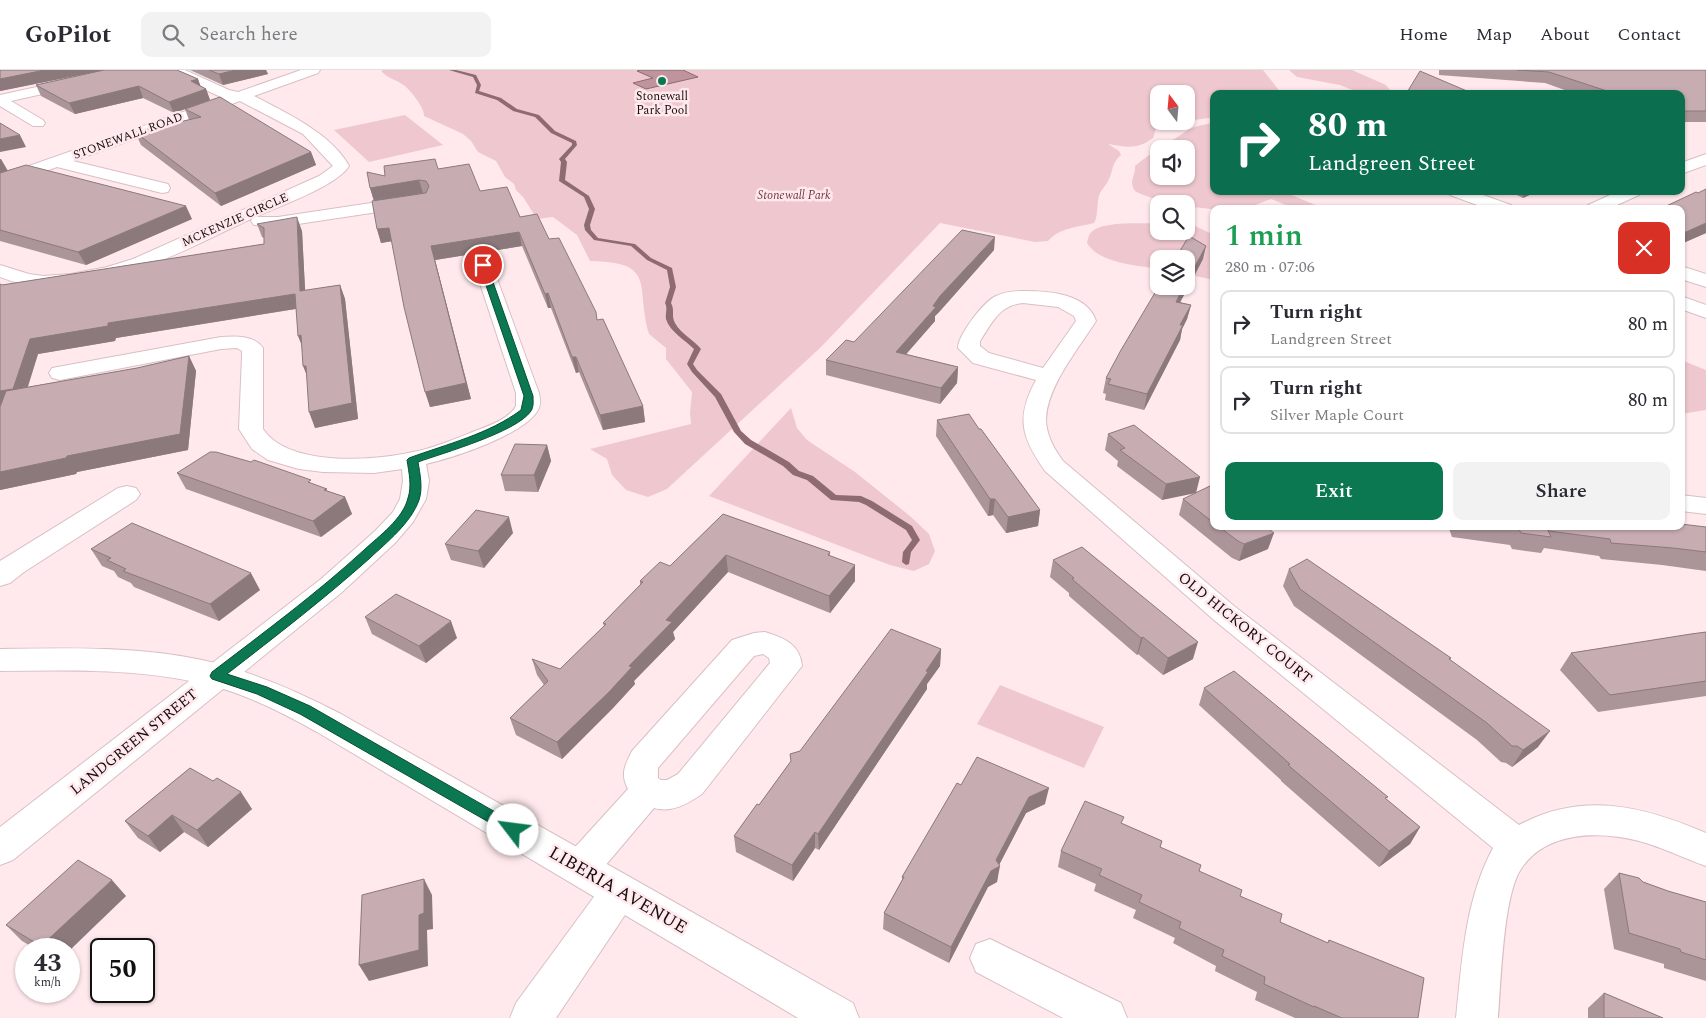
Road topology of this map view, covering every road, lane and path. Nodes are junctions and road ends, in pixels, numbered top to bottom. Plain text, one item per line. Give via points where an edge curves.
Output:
1 (132, 70) edge
2 (174, 70) edge
3 (313, 70) edge
4 (238, 96) junction
5 (0, 100) edge
6 (38, 123) dead end
7 (56, 162) junction
8 (0, 182) edge
9 (162, 188) dead end
10 (1467, 195) edge
11 (1624, 195) edge
12 (423, 200) edge
13 (1494, 205) edge
14 (1602, 205) edge
15 (242, 217) junction
16 (483, 265) dead end
17 (0, 271) edge
18 (1685, 273) edge
19 (1706, 281) edge
20 (1685, 304) edge
21 (1706, 312) edge
22 (60, 373) dead end
23 (1050, 377) junction
24 (413, 460) junction
25 (127, 494) dead end
26 (1685, 503) edge
27 (1706, 506) edge
28 (0, 576) edge
29 (0, 660) edge
30 (216, 676) junction
31 (648, 791) junction
32 (5, 839) edge
33 (1517, 845) junction
34 (1706, 850) edge
35 (580, 868) junction
36 (620, 891) junction
37 (990, 958) dead end
38 (531, 1018) edge
39 (838, 1018) edge
40 (1106, 1018) edge
41 (1477, 1018) edge

1 - 5 street
2 - 4 street via 225,94
3 - 4 street, STONEWALL ROAD
4 - 7 street, STONEWALL ROAD
4 - 15 street, MCKENZIE CIRCLE via 248,98 308,131 341,166 325,179
5 - 6 street
7 - 8 street, STONEWALL ROAD
7 - 9 street
10 - 13 street
11 - 14 street
12 - 15 street via 278,222 267,223
15 - 17 street, MCKENZIE CIRCLE via 140,263 106,273 46,281 29,280
16 - 24 street via 526,387 526,411 497,430
18 - 19 street
20 - 21 street
22 - 24 street via 221,343 246,344 252,348 254,356 251,429 261,445 283,457 336,466
23 - 23 street, OLD HICKORY COURT via 1086,321 1084,311 1067,303 1031,296 1010,297 996,304 969,341 969,348 981,358
23 - 33 street, OLD HICKORY COURT via 1038,398 1034,420 1042,449 1054,466 1224,613
24 - 30 street, LANDGREEN STREET via 414,499 385,537 331,586
25 - 28 street
26 - 27 street
29 - 30 street, LIBERIA AVENUE via 76,659 141,664
30 - 32 street, LANDGREEN STREET
30 - 35 street, LIBERIA AVENUE via 305,710
31 - 31 street via 669,795 690,784 786,666 782,651 765,643 744,648 644,762 639,777
31 - 35 street
33 - 34 street via 1536,833 1586,820 1649,829
33 - 41 street via 1500,871 1488,917
35 - 36 street, LIBERIA AVENUE
36 - 38 street
36 - 39 street, LIBERIA AVENUE
37 - 40 street

